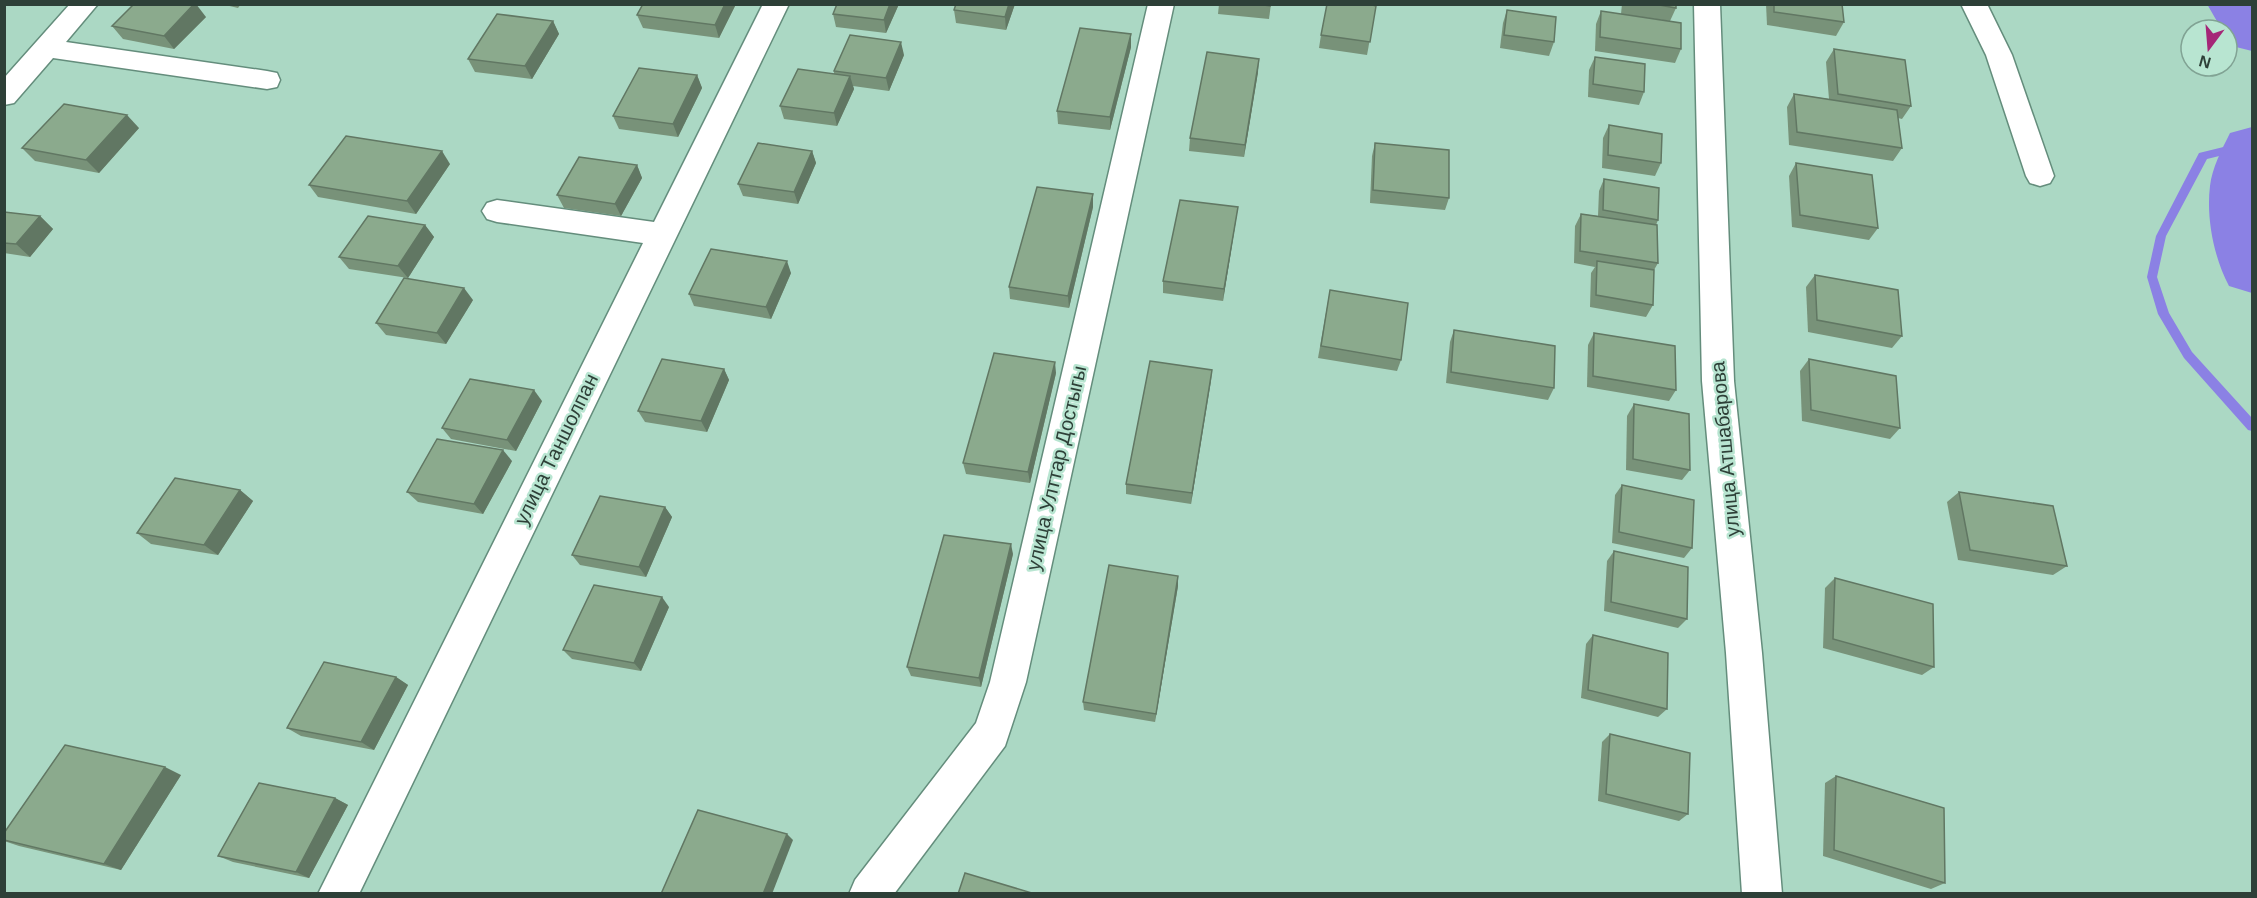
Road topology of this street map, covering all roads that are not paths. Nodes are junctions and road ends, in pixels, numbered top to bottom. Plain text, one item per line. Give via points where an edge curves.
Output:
1 (85, 4) edge
2 (776, 4) edge
3 (1161, 4) edge
4 (1707, 4) edge
5 (1974, 4) edge
6 (47, 48) junction
7 (267, 80) dead end
8 (4, 96) edge
9 (2040, 176) dead end
10 (497, 211) dead end
11 (661, 234) junction
12 (338, 894) edge
13 (869, 894) edge
14 (1762, 894) edge

1 - 6 street
2 - 11 street, улица Таншолпан
3 - 13 street, улица Улттар Достыгы via 1008,682 992,733
4 - 14 street, улица Атшабарова via 1718,381
5 - 9 street via 1999,55
6 - 7 street
6 - 8 street
10 - 11 street
11 - 12 street, улица Таншолпан

